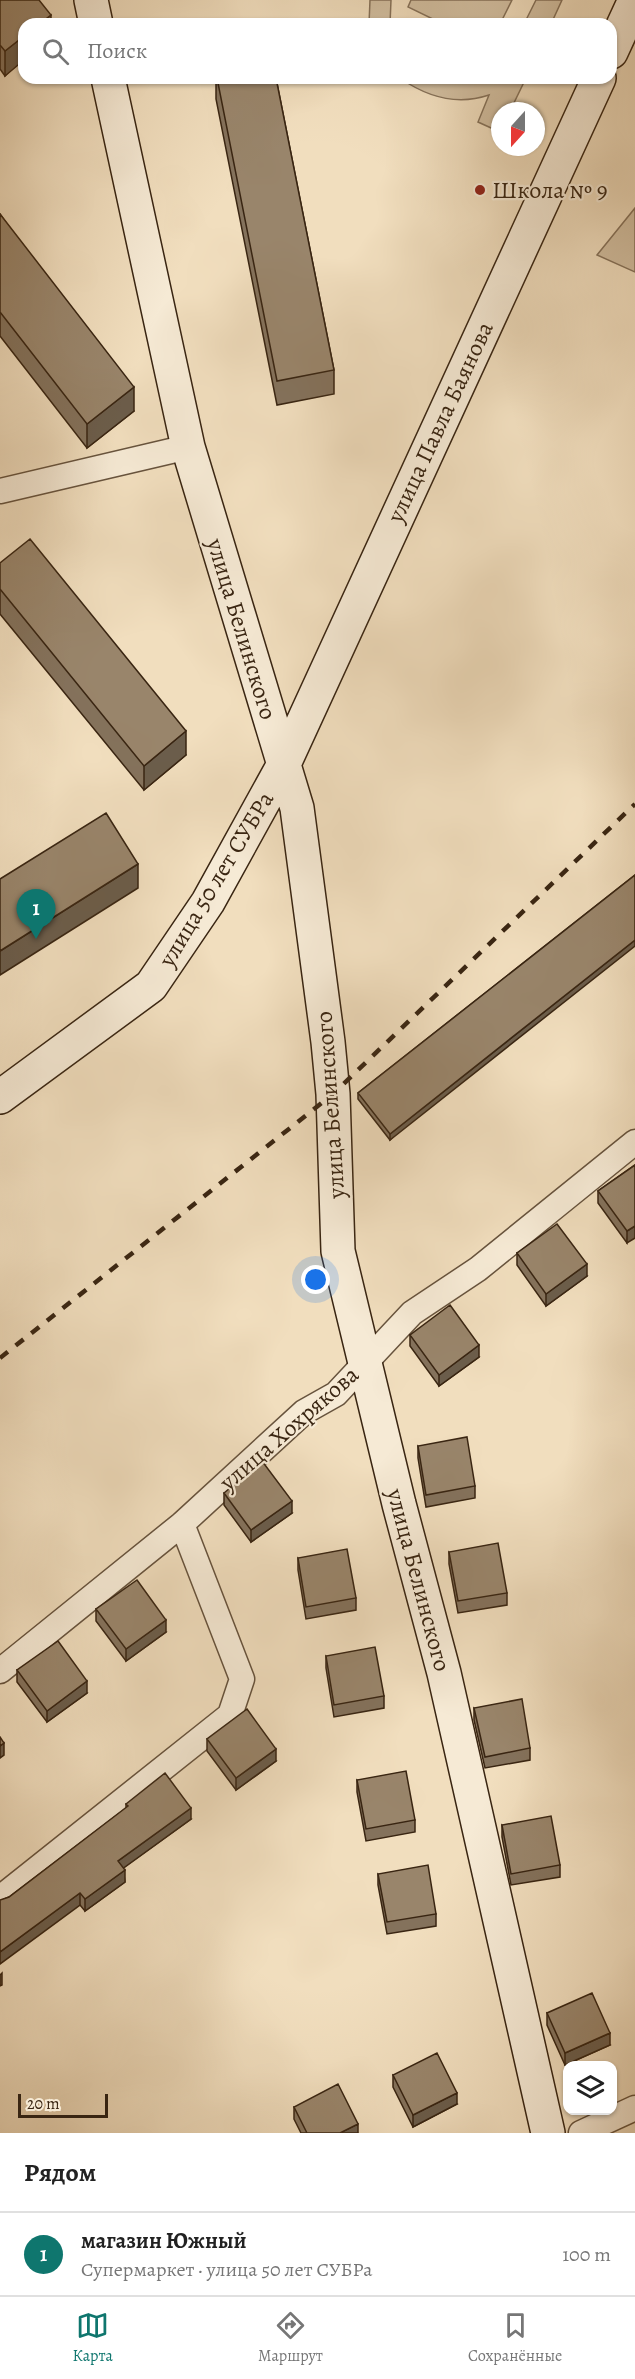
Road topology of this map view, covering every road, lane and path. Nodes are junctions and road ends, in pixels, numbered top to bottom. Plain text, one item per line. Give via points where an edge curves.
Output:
1 (91, 0) edge
2 (635, 0) edge
3 (95, 18) edge
4 (617, 39) edge
5 (109, 84) edge
6 (596, 84) edge
7 (188, 447) junction
8 (0, 491) edge
9 (283, 766) junction
10 (0, 1097) edge
11 (635, 1142) edge
12 (364, 1363) junction
13 (182, 1524) junction
14 (0, 1671) edge
15 (0, 1898) edge
16 (635, 2108) edge
17 (548, 2133) edge
18 (581, 2133) edge

1 - 3 street
2 - 4 street
5 - 7 street, улица Белинского
6 - 9 street, улица Павла Баянова
7 - 8 street
7 - 9 street, улица Белинского
9 - 10 street, улица 50 лет СУБРа via 208,902 151,986
9 - 12 street, улица Белинского via 297,808 328,1042 338,1251
11 - 12 street, улица Хохрякова via 478,1269 412,1313
12 - 13 street, улица Хохрякова via 336,1394 304,1412
12 - 17 street, улица Белинского via 444,1672
13 - 14 street, улица Хохрякова
13 - 15 street via 242,1679 230,1715
16 - 18 street

